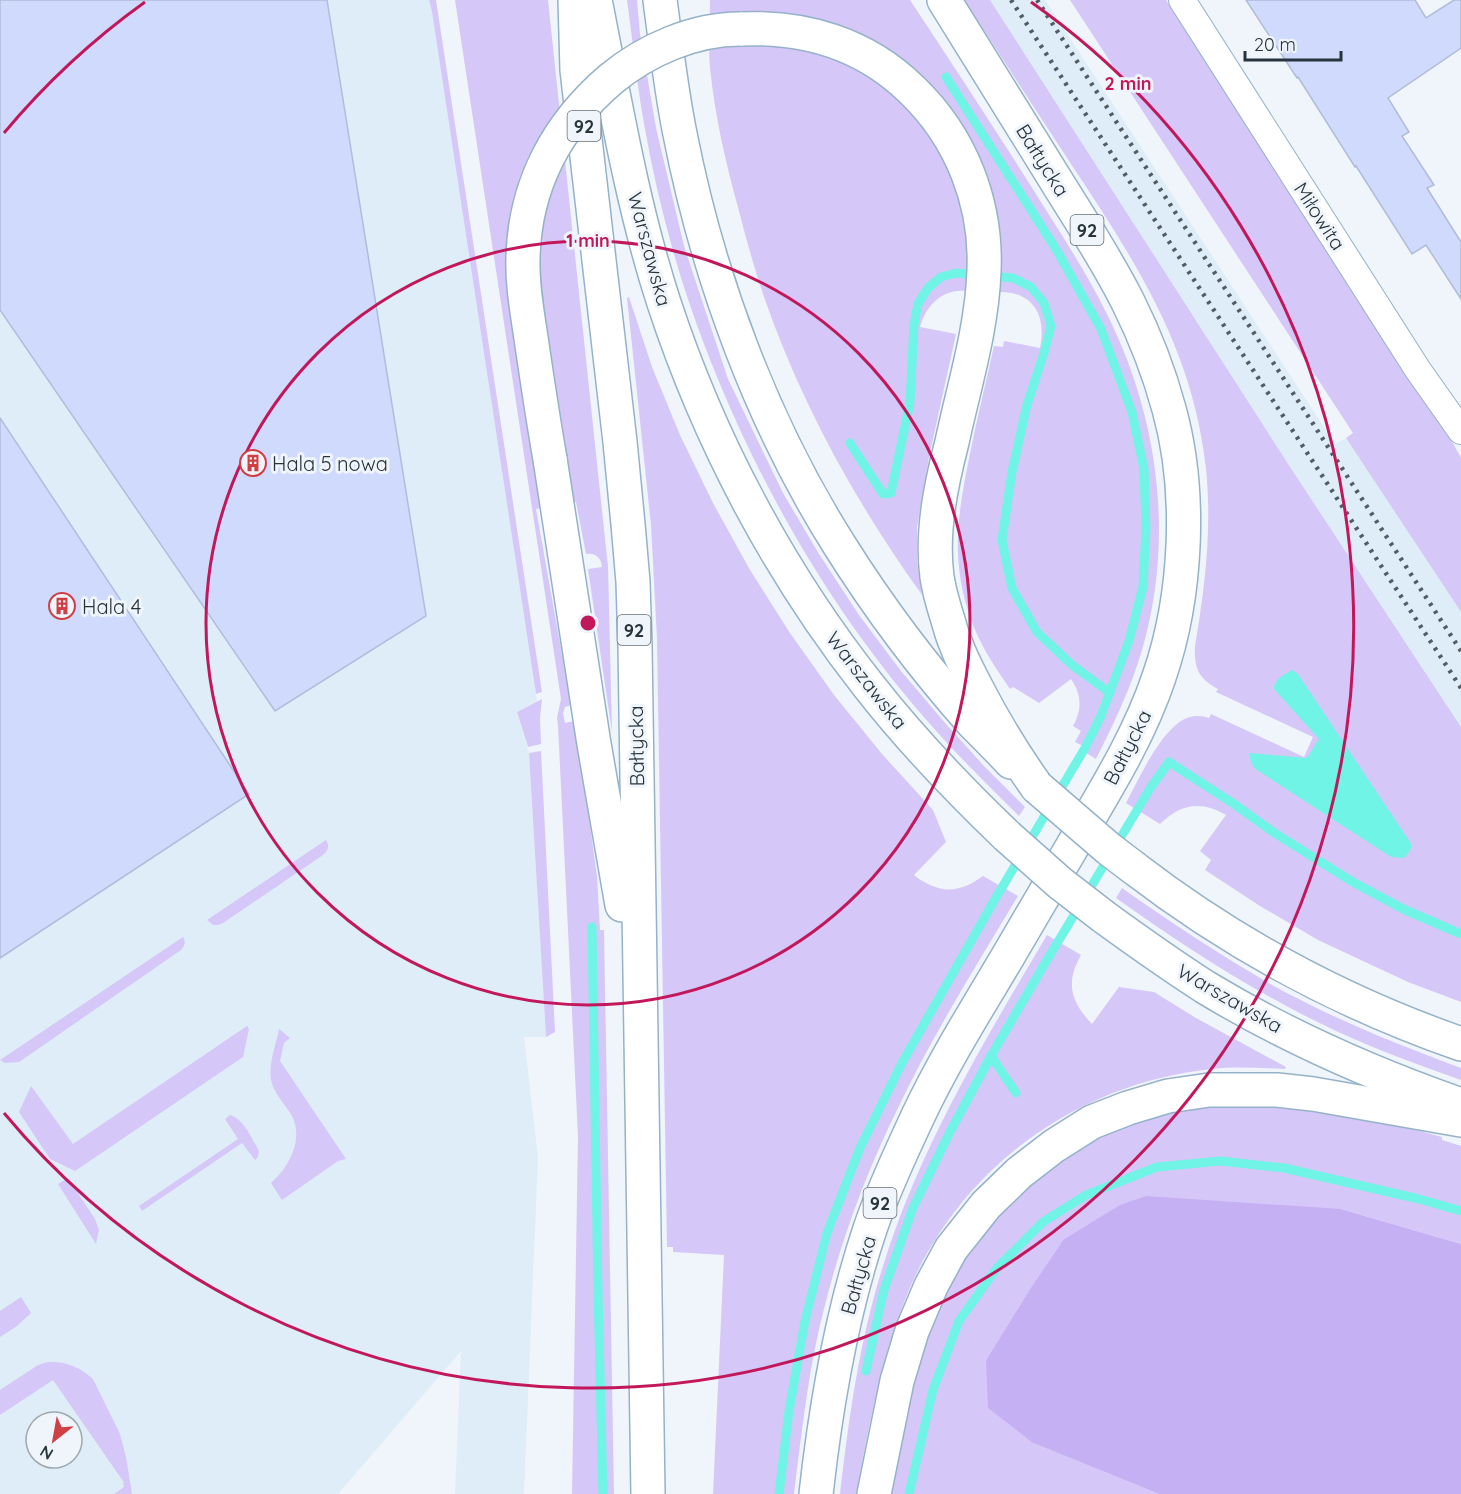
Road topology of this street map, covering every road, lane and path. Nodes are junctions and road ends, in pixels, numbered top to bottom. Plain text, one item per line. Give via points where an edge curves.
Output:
1 (575, 0) edge
2 (595, 0) edge
3 (660, 0) edge
4 (944, 0) edge
5 (1182, 0) edge
6 (1461, 431) edge
7 (1037, 787) junction
8 (641, 1010) junction
9 (1461, 1044) edge
10 (1461, 1105) edge
11 (1461, 1120) edge
12 (648, 1494) edge
13 (816, 1494) edge
14 (874, 1494) edge

1 - 8 main road, Bałtycka / 92 via 577,70 633,582
2 - 10 main road, Warszawska, bridge via 648,249 694,384 772,544 854,666 905,731 949,778 1007,836 1104,917 1205,987 1280,1028 1383,1076
3 - 7 main road via 680,135 716,277 753,378 780,436 839,544 893,624 974,724
4 - 13 main road, Bałtycka / 92 via 1103,257 1143,336 1177,441 1183,500 1182,556 1173,622 1160,675 1130,747 960,1038 888,1181 847,1308 826,1412
5 - 6 street, Miłowita via 1411,360
7 - 8 main road, bridge via 1002,736 965,666 937,577 937,527 943,479 976,335 984,274 984,237 964,161 931,110 906,84 869,57 836,42 794,31 726,29 640,58 588,99 553,146 531,202 523,256 525,302 594,744
7 - 9 main road, bridge via 1109,849 1204,919 1298,974
8 - 12 main road, Bałtycka / 92
11 - 14 main road via 1313,1094 1209,1090 1168,1096 1128,1108 1092,1122 1054,1146 1018,1173 986,1205 951,1249 931,1287 912,1331 897,1382

